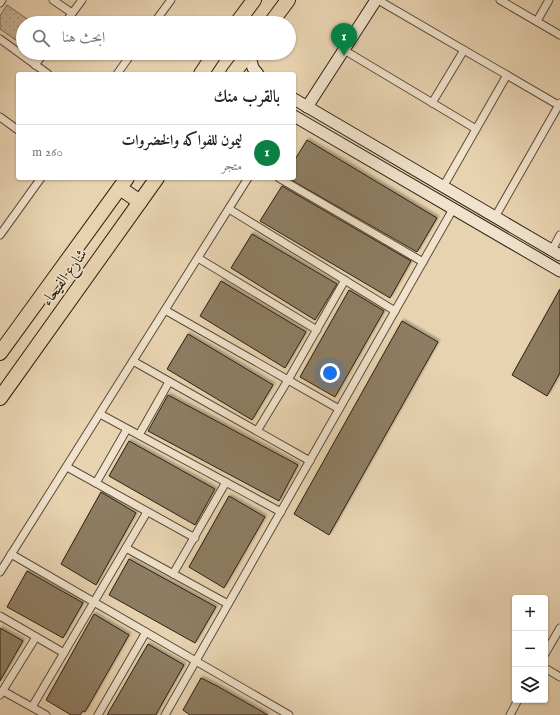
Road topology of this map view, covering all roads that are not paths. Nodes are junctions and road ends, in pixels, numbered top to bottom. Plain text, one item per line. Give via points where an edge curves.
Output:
1 (2, 0) edge
2 (53, 0) edge
3 (82, 0) edge
4 (171, 0) edge
5 (254, 0) edge
6 (288, 0) edge
7 (377, 0) edge
8 (500, 0) edge
9 (549, 0) edge
10 (0, 3) edge
11 (72, 13) junction
12 (70, 16) edge
13 (159, 16) edge
14 (242, 16) edge
15 (276, 16) edge
16 (537, 21) junction
17 (560, 35) edge
18 (0, 39) edge
19 (344, 50) junction
20 (464, 50) junction
21 (16, 51) edge
22 (28, 60) edge
23 (39, 60) edge
24 (127, 60) edge
25 (210, 60) edge
26 (244, 60) edge
27 (251, 60) edge
28 (35, 65) junction
29 (45, 72) edge
30 (118, 72) edge
31 (202, 72) edge
32 (235, 72) edge
33 (257, 72) edge
34 (507, 75) junction
35 (296, 100) edge
36 (432, 103) junction
37 (560, 104) edge
38 (307, 107) junction
39 (0, 117) edge
40 (296, 117) edge
41 (16, 129) edge
42 (476, 129) junction
43 (398, 160) junction
44 (391, 173) junction
45 (40, 180) edge
46 (156, 180) edge
47 (247, 180) edge
48 (283, 180) edge
49 (124, 183) edge
50 (443, 187) junction
51 (140, 202) junction
52 (229, 209) junction
53 (453, 209) junction
54 (495, 217) junction
55 (0, 235) edge
56 (560, 235) edge
57 (556, 252) edge
58 (198, 258) junction
59 (423, 262) junction
60 (560, 271) edge
61 (345, 280) junction
62 (165, 310) junction
63 (395, 311) junction
64 (317, 330) junction
65 (0, 353) edge
66 (133, 361) junction
67 (288, 380) junction
68 (169, 382) junction
69 (0, 398) edge
70 (339, 410) junction
71 (100, 414) junction
72 (127, 429) junction
73 (257, 431) junction
74 (139, 435) junction
75 (310, 461) junction
76 (67, 466) junction
77 (226, 482) junction
78 (96, 483) junction
79 (147, 512) junction
80 (281, 512) junction
81 (194, 538) junction
82 (126, 548) junction
83 (11, 554) junction
84 (0, 572) edge
85 (173, 574) junction
86 (94, 602) junction
87 (228, 604) junction
88 (0, 616) edge
89 (560, 628) edge
90 (146, 632) junction
91 (36, 637) junction
92 (548, 649) edge
93 (64, 654) junction
94 (196, 661) junction
95 (548, 670) edge
96 (560, 677) edge
97 (1, 693) edge
98 (516, 703) edge
99 (32, 707) junction
100 (46, 715) edge
101 (98, 715) edge
102 (167, 715) edge
103 (289, 715) edge
104 (510, 715) edge

1 - 10 street
2 - 11 street
3 - 11 street
4 - 13 street
5 - 14 highway
6 - 15 highway
7 - 19 street
7 - 20 street
8 - 16 street
9 - 16 street
11 - 12 street
16 - 17 street
18 - 21 street
19 - 36 street
19 - 38 street
20 - 34 street
20 - 36 street
22 - 28 street
23 - 28 street
24 - 30 street
25 - 31 highway
26 - 32 highway
27 - 33 street
28 - 29 street
34 - 37 street
34 - 42 street
35 - 38 street
36 - 42 street
37 - 54 street
38 - 43 street
39 - 41 street
40 - 44 street
42 - 50 street
43 - 44 street
43 - 50 street
44 - 53 street
45 - 55 street
46 - 51 highway, شارع الفيحاء
47 - 52 street
48 - 59 street
49 - 51 highway
49 - 65 highway, شارع الفيحاء
50 - 54 street
51 - 69 highway, شارع الفيحاء
52 - 58 street
52 - 61 street
53 - 59 street
53 - 60 street
54 - 57 street
56 - 57 street
58 - 62 street
58 - 64 street
59 - 63 street
61 - 63 street
61 - 64 street
62 - 66 street
62 - 67 street
63 - 70 street
64 - 67 street
66 - 68 street
66 - 71 street
67 - 70 street
67 - 73 street
68 - 73 street
68 - 74 street
70 - 75 street
71 - 72 street
71 - 76 street
72 - 74 street
72 - 78 street
73 - 75 street
74 - 77 street
75 - 80 street
76 - 78 street
76 - 83 street
77 - 80 street
77 - 81 street
78 - 79 street
79 - 81 street
79 - 82 street
80 - 87 street
81 - 85 street
82 - 85 street
82 - 86 street
83 - 84 street
83 - 86 street
85 - 87 street
86 - 90 street
86 - 93 street
87 - 94 street
88 - 91 street
89 - 92 street
90 - 94 street
90 - 101 street
91 - 93 street
91 - 97 street
93 - 99 street
94 - 102 street
94 - 103 street
95 - 96 street
97 - 99 street
98 - 104 street
99 - 100 street

